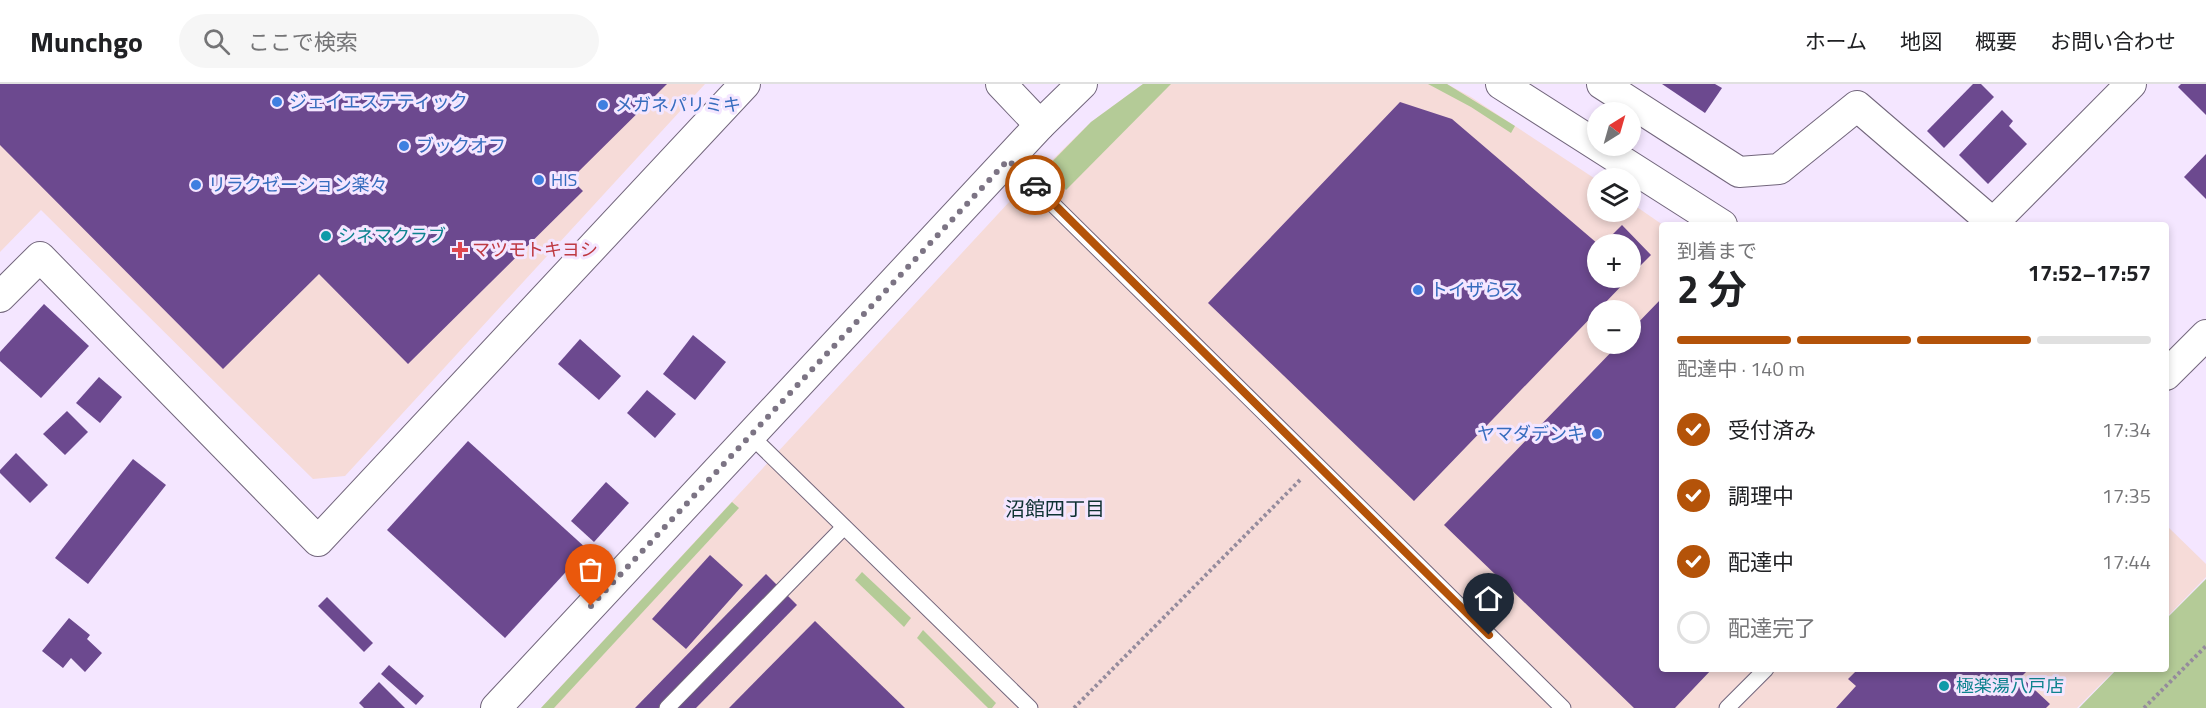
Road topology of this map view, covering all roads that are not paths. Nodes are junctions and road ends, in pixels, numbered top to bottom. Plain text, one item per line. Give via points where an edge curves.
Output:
1 (745, 84) edge
2 (1001, 84) edge
3 (1082, 84) edge
4 (1501, 84) edge
5 (1602, 84) edge
6 (2132, 84) edge
7 (1040, 125) junction
8 (1008, 160) junction
9 (1717, 222) edge
10 (1992, 222) edge
11 (1994, 222) edge
12 (0, 297) edge
13 (2206, 335) edge
14 (2169, 372) edge
15 (750, 435) junction
16 (844, 526) junction
17 (1763, 672) edge
18 (496, 708) edge
19 (668, 708) edge
20 (1030, 708) edge
21 (1563, 708) edge
22 (1727, 708) edge

1 - 12 street via 318,540 40,257
2 - 7 street
3 - 7 street
4 - 9 street
5 - 10 street via 1739,172 1779,169 1857,106
6 - 11 street
7 - 8 street
8 - 15 street
8 - 21 lane
13 - 14 street
15 - 16 lane
15 - 18 street
16 - 19 lane
16 - 20 lane
17 - 22 lane

